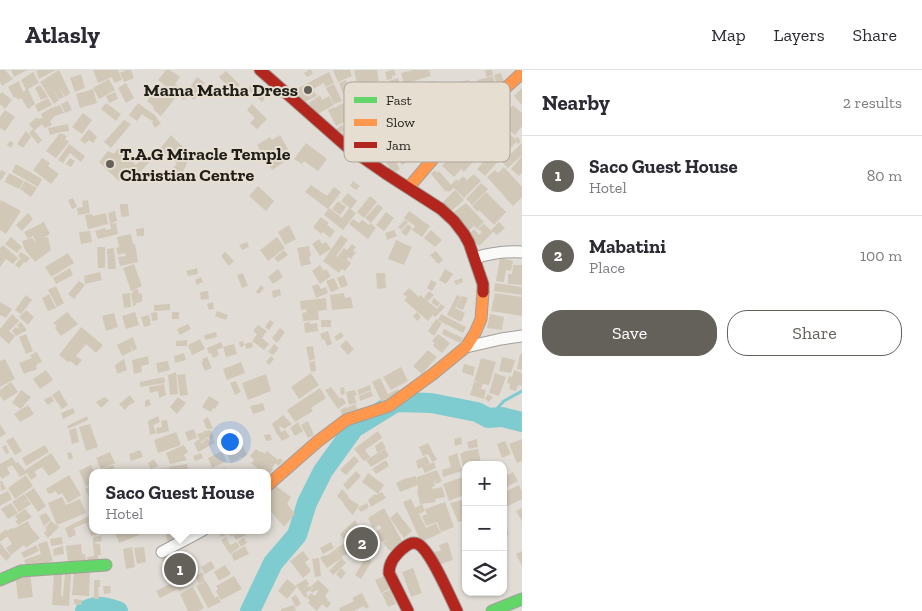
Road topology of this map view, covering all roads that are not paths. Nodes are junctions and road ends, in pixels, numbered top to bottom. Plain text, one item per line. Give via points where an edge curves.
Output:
1 (260, 70) edge
2 (522, 72) edge
3 (510, 83) edge
4 (344, 144) edge
5 (369, 162) edge
6 (430, 162) edge
7 (409, 187) junction
8 (522, 252) edge
9 (475, 258) junction
10 (522, 336) edge
11 (466, 347) junction
12 (271, 482) edge
13 (196, 534) edge
14 (162, 552) dead end
15 (106, 565) dead end
16 (0, 580) edge
17 (522, 599) edge
18 (408, 611) edge
19 (457, 611) edge
20 (492, 611) edge

1 - 4 main road
2 - 3 main road
5 - 7 main road
6 - 7 main road
7 - 9 main road via 454,221
8 - 9 street via 508,251
9 - 11 main road via 483,284 483,301 481,319
10 - 11 street
11 - 12 main road via 389,406 346,420
13 - 14 street
15 - 16 main road via 21,571
17 - 20 main road
18 - 19 main road via 389,568 393,557 410,543 418,544 426,552

